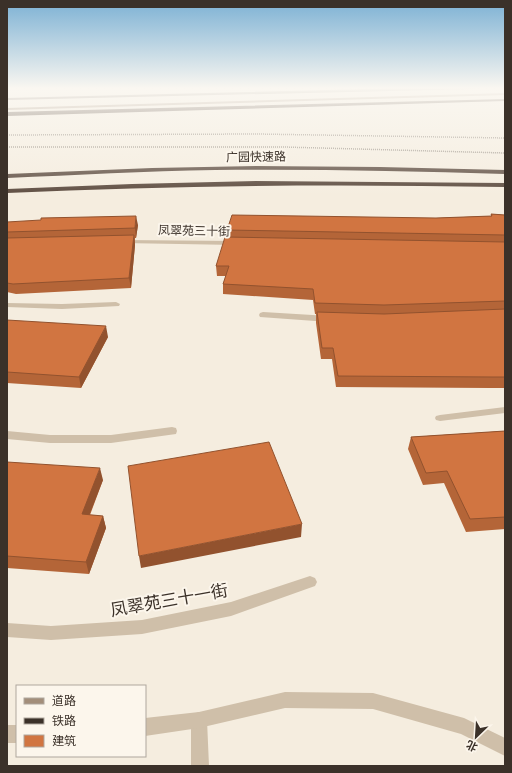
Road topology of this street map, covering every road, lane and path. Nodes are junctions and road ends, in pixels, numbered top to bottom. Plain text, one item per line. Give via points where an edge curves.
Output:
1 (505, 172) edge
2 (7, 176) edge
3 (505, 185) edge
4 (7, 190) edge
5 (115, 242) edge
6 (242, 243) edge
7 (116, 304) dead end
8 (7, 305) edge
9 (263, 316) dead end
10 (334, 320) edge
11 (505, 410) edge
12 (440, 418) dead end
13 (172, 430) dead end
14 (7, 435) edge
15 (310, 582) dead end
16 (7, 630) edge
17 (199, 720) junction
18 (146, 727) edge
19 (505, 747) edge
20 (200, 766) edge

1 - 2 highway, 广园快速路 via 283,168 173,169
3 - 4 highway, 广园快速路 via 285,181
5 - 6 street, 凤翠苑三十街
7 - 8 street via 70,308
9 - 10 street
11 - 12 street
13 - 14 street via 111,439 50,440
15 - 16 street, 凤翠苑三十一街 via 231,609 142,627 51,633
17 - 18 street
17 - 19 street via 286,700 373,701 464,726
17 - 20 street

